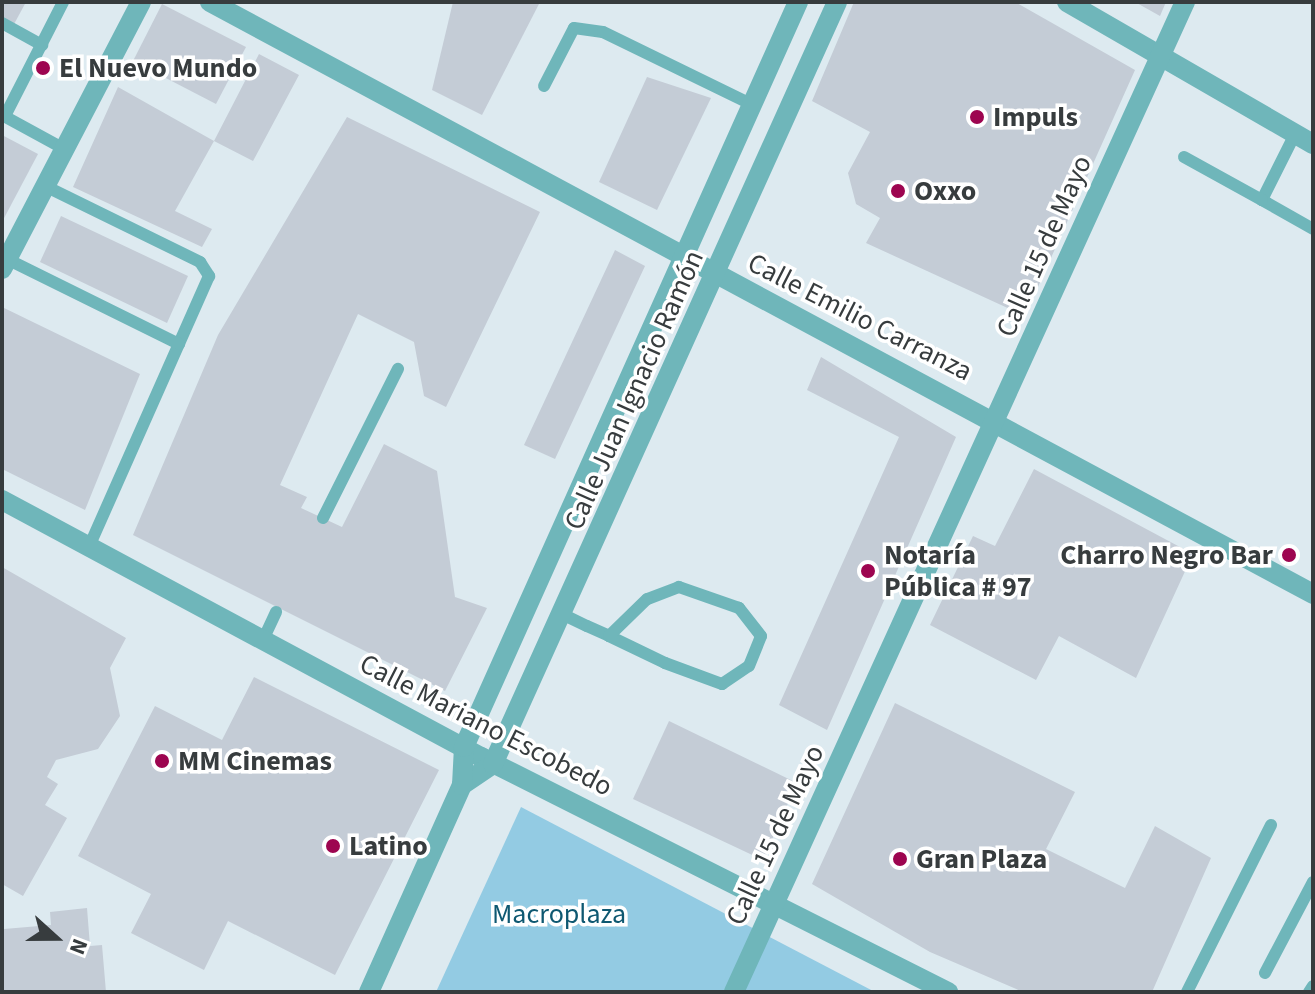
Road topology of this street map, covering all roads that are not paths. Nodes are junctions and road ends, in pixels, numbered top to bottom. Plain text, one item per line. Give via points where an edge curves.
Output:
1 (63, 2) edge
2 (141, 2) edge
3 (210, 2) edge
4 (798, 2) edge
5 (837, 2) edge
6 (1067, 2) edge
7 (1185, 2) edge
8 (2, 23) edge
9 (42, 45) junction
10 (1158, 54) junction
11 (544, 86) dead end
12 (753, 105) junction
13 (3, 115) edge
14 (1304, 139) edge
15 (64, 149) junction
16 (1184, 157) dead end
17 (45, 186) junction
18 (1262, 200) junction
19 (1313, 229) edge
20 (685, 260) junction
21 (5, 264) edge
22 (716, 275) junction
23 (179, 344) junction
24 (398, 369) dead end
25 (998, 420) junction
26 (2, 500) edge
27 (323, 518) dead end
28 (89, 547) junction
29 (1313, 594) edge
30 (276, 612) dead end
31 (564, 615) junction
32 (609, 636) junction
33 (263, 640) junction
34 (464, 747) junction
35 (493, 764) junction
36 (462, 785) junction
37 (1271, 825) dead end
38 (1313, 882) edge
39 (776, 900) junction
40 (1265, 973) dead end
41 (1313, 986) edge
42 (369, 992) edge
43 (734, 992) edge
44 (948, 992) edge
45 (1187, 992) edge
46 (1309, 992) edge

1 - 9 lane
2 - 15 street
3 - 20 street, Calle Emilio Carranza
4 - 12 street, Calle Juan Ignacio Ramón
5 - 22 street, Calle Juan Ignacio Ramón
6 - 10 street
7 - 10 street, Calle 15 de Mayo
8 - 9 lane
9 - 13 lane
10 - 14 street
10 - 25 street, Calle 15 de Mayo
11 - 12 lane via 574,28 603,32
12 - 20 street, Calle Juan Ignacio Ramón
13 - 15 lane
14 - 18 lane
15 - 17 street
16 - 18 lane
17 - 21 street
17 - 23 lane via 205,265 206,283
18 - 19 lane
20 - 22 street, Calle Emilio Carranza
20 - 34 street, Calle Juan Ignacio Ramón
21 - 23 lane
22 - 25 street, Calle Emilio Carranza
22 - 31 street, Calle Juan Ignacio Ramón
23 - 28 lane
24 - 27 lane
25 - 29 street, Calle Emilio Carranza
25 - 39 street, Calle 15 de Mayo
26 - 28 street, Calle Mariano Escobedo
28 - 33 street, Calle Mariano Escobedo
30 - 33 lane
31 - 32 lane
31 - 35 street, Calle Juan Ignacio Ramón
32 - 32 lane via 722,684 749,666 761,636 739,608 679,587 647,599
33 - 34 street, Calle Mariano Escobedo
34 - 35 street, Calle Mariano Escobedo
34 - 36 street, Calle Juan Ignacio Ramón
35 - 36 street
35 - 39 street, Calle Mariano Escobedo
36 - 42 street, Calle Juan Ignacio Ramón
37 - 45 lane
38 - 40 lane
39 - 43 street, Calle 15 de Mayo
39 - 44 street, Calle Mariano Escobedo
41 - 46 lane

